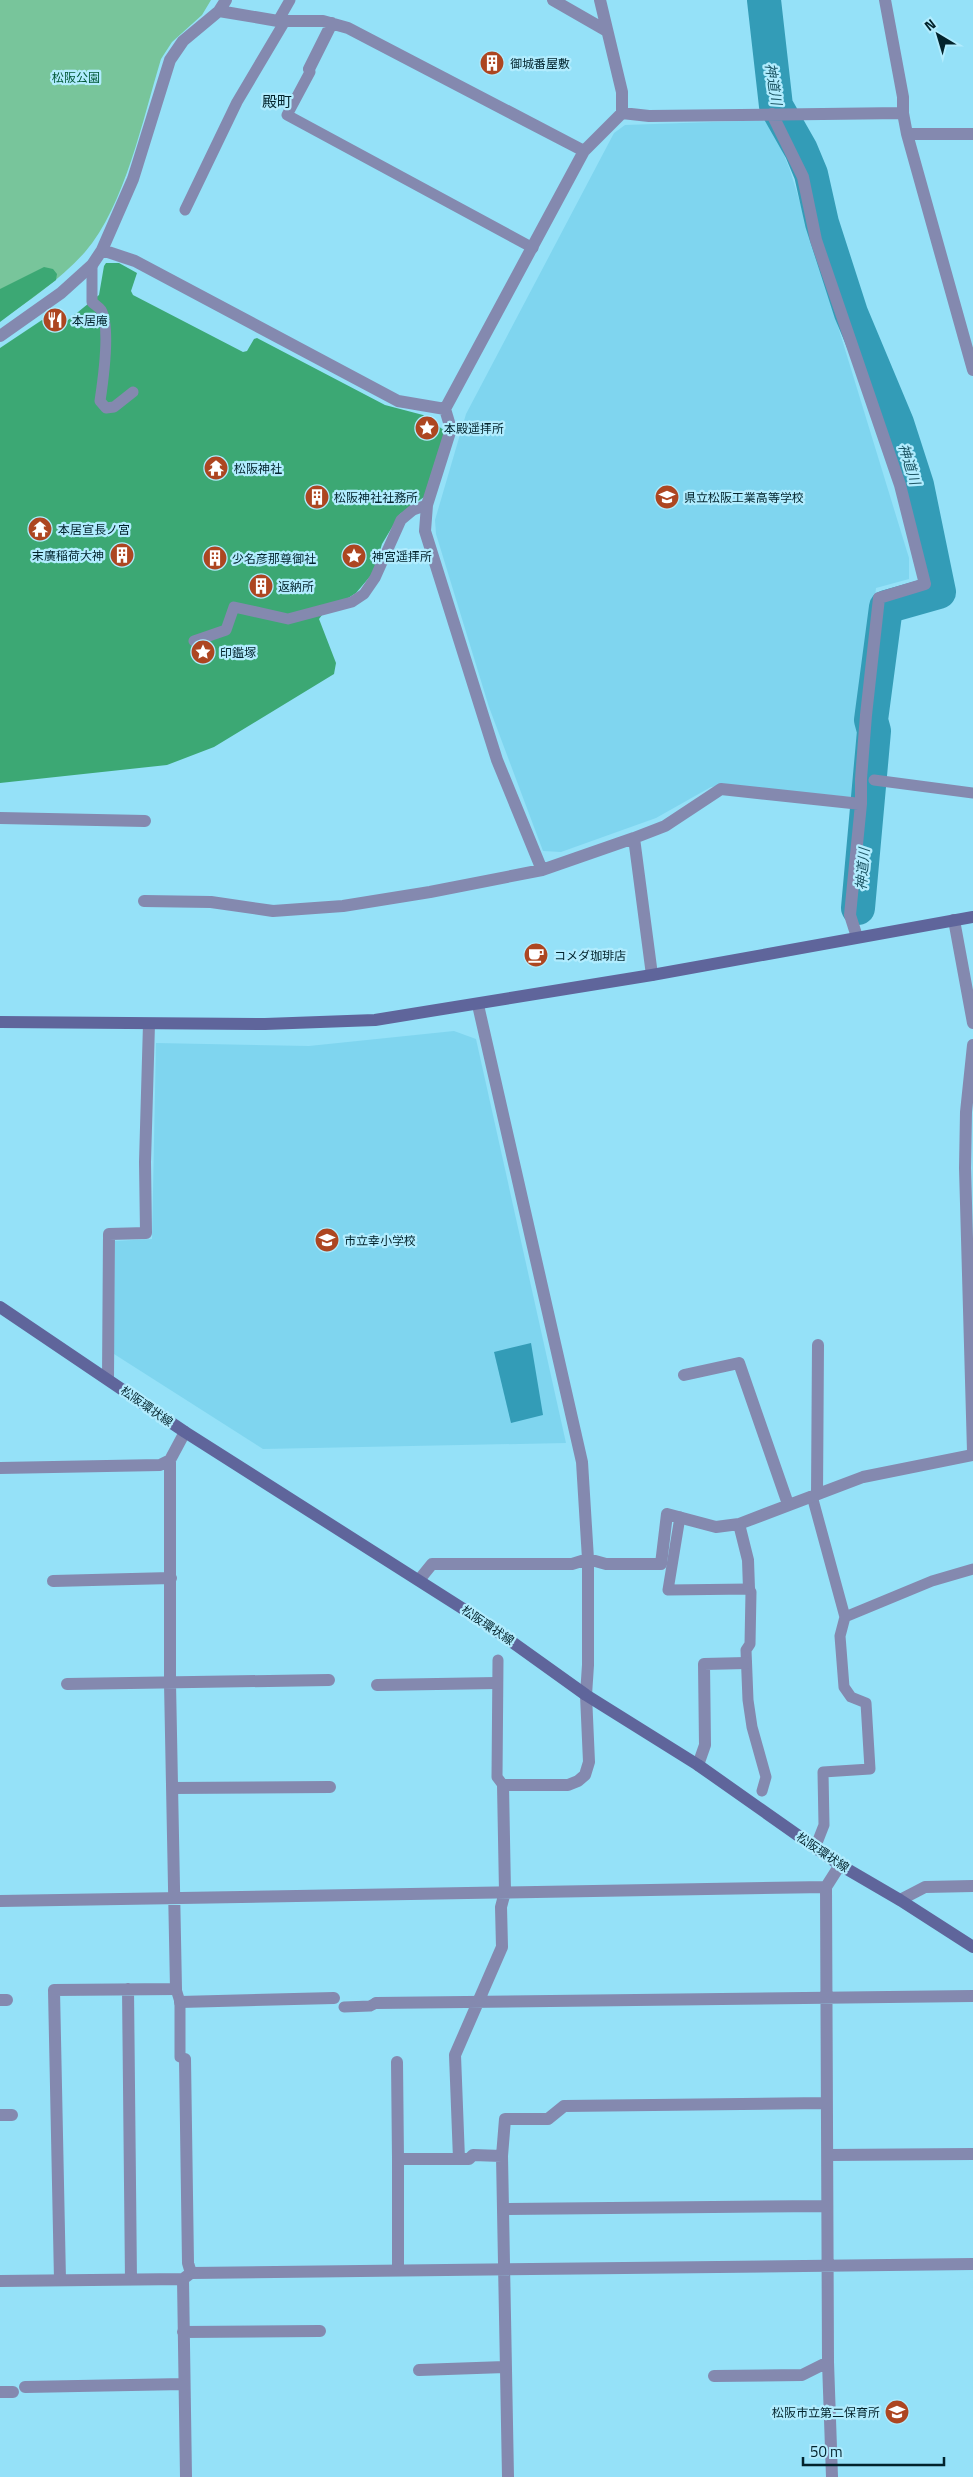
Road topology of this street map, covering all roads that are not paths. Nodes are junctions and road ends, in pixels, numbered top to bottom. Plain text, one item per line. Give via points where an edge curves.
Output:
1 (290, 0) edge
2 (553, 0) edge
3 (600, 0) edge
4 (885, 0) edge
5 (222, 5) edge
6 (282, 21) junction
7 (332, 22) junction
8 (607, 31) junction
9 (310, 68) joint
10 (622, 113) junction
11 (903, 113) junction
12 (777, 114) junction
13 (908, 134) junction
14 (973, 134) edge
15 (584, 151) junction
16 (185, 210) dead end
17 (533, 248) junction
18 (102, 250) junction
19 (92, 265) junction
20 (0, 336) edge
21 (973, 370) edge
22 (133, 392) dead end
23 (445, 409) junction
24 (427, 505) junction
25 (194, 641) dead end
26 (874, 780) dead end
27 (973, 793) edge
28 (861, 804) junction
29 (0, 818) edge
30 (145, 821) dead end
31 (634, 838) junction
32 (542, 870) junction
33 (144, 901) dead end
34 (973, 917) edge
35 (954, 920) junction
36 (857, 937) junction
37 (652, 975) junction
38 (478, 1005) junction
39 (0, 1022) edge
40 (973, 1023) edge
41 (150, 1024) junction
42 (973, 1045) edge
43 (970, 1297) edge
44 (0, 1307) edge
45 (818, 1345) dead end
46 (684, 1375) dead end
47 (108, 1378) junction
48 (185, 1432) junction
49 (973, 1451) edge
50 (973, 1456) edge
51 (170, 1460) junction
52 (0, 1468) edge
53 (814, 1495) junction
54 (788, 1504) junction
55 (680, 1517) junction
56 (739, 1524) junction
57 (588, 1559) junction
58 (973, 1569) edge
59 (171, 1578) junction
60 (419, 1580) junction
61 (53, 1581) dead end
62 (749, 1589) junction
63 (846, 1617) junction
64 (498, 1660) dead end
65 (746, 1663) junction
66 (329, 1680) dead end
67 (170, 1683) junction
68 (497, 1683) junction
69 (67, 1684) dead end
70 (377, 1686) dead end
71 (586, 1695) junction
72 (698, 1765) junction
73 (503, 1785) junction
74 (330, 1787) dead end
75 (172, 1788) junction
76 (762, 1791) dead end
77 (815, 1848) junction
78 (840, 1865) junction
79 (973, 1886) edge
80 (826, 1887) junction
81 (505, 1892) junction
82 (175, 1898) junction
83 (900, 1900) junction
84 (0, 1901) edge
85 (973, 1947) edge
86 (176, 1989) junction
87 (128, 1990) junction
88 (973, 1996) edge
89 (825, 1997) junction
90 (334, 1998) dead end
91 (479, 2001) junction
92 (180, 2002) junction
93 (376, 2003) joint
94 (344, 2007) dead end
95 (186, 2059) joint
96 (397, 2062) dead end
97 (826, 2103) junction
98 (973, 2154) edge
99 (828, 2155) junction
100 (502, 2156) junction
101 (398, 2159) junction
102 (459, 2159) junction
103 (827, 2206) junction
104 (503, 2209) junction
105 (973, 2264) edge
106 (828, 2266) junction
107 (398, 2270) junction
108 (503, 2270) junction
109 (187, 2276) junction
110 (60, 2280) junction
111 (132, 2280) junction
112 (0, 2281) edge
113 (320, 2331) dead end
114 (183, 2332) junction
115 (828, 2362) junction
116 (505, 2367) junction
117 (419, 2370) dead end
118 (714, 2376) dead end
119 (184, 2384) junction
120 (25, 2386) dead end
121 (186, 2477) edge
122 (508, 2477) edge
123 (832, 2477) edge

1 - 6 lane
2 - 8 street
3 - 8 street
4 - 11 street via 903,97
5 - 6 street
5 - 18 street via 183,41 170,60 133,179
6 - 7 street
6 - 16 lane via 237,102
7 - 9 street
7 - 15 street
8 - 10 street via 622,92
9 - 17 lane via 287,116
10 - 12 street via 649,116
10 - 15 street
11 - 12 street
11 - 13 street
12 - 28 street via 803,177 816,240 900,485 925,584 879,598 865,724
13 - 14 street
13 - 21 street
15 - 17 street
17 - 23 street
18 - 19 street
18 - 23 street via 135,261 398,401
19 - 20 street via 61,293
19 - 22 lane via 92,302 100,309 105,321 100,401 106,408 114,407
23 - 24 street via 451,429
24 - 25 lane via 413,510 401,520 375,578 364,594 352,602 288,619 234,607 226,630
24 - 32 street via 424,530 497,760
26 - 27 lane
28 - 31 street via 721,789 665,826
28 - 36 street via 850,915
29 - 30 street
31 - 32 street
31 - 37 street
32 - 33 street via 343,906 273,911 211,902
34 - 35 main road
35 - 36 main road
35 - 40 street
36 - 37 main road
37 - 38 main road
38 - 41 main road via 375,1020 328,1023
38 - 57 street via 582,1462
39 - 41 main road
41 - 47 street via 146,1233 109,1234
42 - 43 street via 966,1112
43 - 49 street
44 - 47 main road, 松阪環状線
45 - 53 street
46 - 54 street via 739,1363
47 - 48 main road, 松阪環状線
48 - 51 street
48 - 60 main road, 松阪環状線
50 - 53 street via 883,1472
51 - 52 street via 160,1465
51 - 59 street
53 - 54 street
53 - 63 lane
54 - 56 street
55 - 56 street via 716,1527
55 - 57 street via 667,1514 661,1564 606,1564
55 - 62 lane via 668,1590
56 - 62 street via 748,1560
57 - 60 street via 572,1564 432,1564
57 - 71 street
58 - 63 lane via 932,1581
59 - 61 street
59 - 67 street
60 - 71 main road, 松阪環状線
62 - 65 lane via 750,1644 746,1650
63 - 77 lane via 840,1636 844,1687 851,1697 866,1703 870,1769 823,1772 824,1825
64 - 68 lane
65 - 72 street via 704,1664 705,1745
65 - 76 lane via 752,1727 766,1777
66 - 67 street
67 - 69 street
67 - 75 street
68 - 70 street
68 - 73 lane via 498,1777
71 - 72 main road, 松阪環状線
71 - 73 street via 589,1762 585,1775 568,1785
72 - 77 main road, 松阪環状線
73 - 81 street
74 - 75 street
75 - 82 street
77 - 78 main road, 松阪環状線
78 - 80 street
78 - 83 main road, 松阪環状線
79 - 83 street via 925,1887
80 - 81 street
80 - 89 street
81 - 82 street
81 - 91 street via 501,1906 502,1947
82 - 84 street
82 - 86 street
83 - 85 main road, 松阪環状線
86 - 87 street
86 - 92 lane
87 - 110 street via 54,1990
87 - 111 street
88 - 89 street
89 - 91 street
89 - 97 street
90 - 92 street
91 - 93 street
91 - 102 street via 456,2055
92 - 95 lane via 180,2057
93 - 94 lane
95 - 109 street
96 - 101 street
97 - 99 street
97 - 100 street via 564,2106 548,2119 505,2119
98 - 99 street
99 - 103 street
100 - 102 street via 473,2155 469,2159
100 - 104 street
101 - 102 street
101 - 107 street
103 - 104 street
103 - 106 street
104 - 108 street
105 - 106 street
106 - 108 street
106 - 115 street
107 - 108 street
107 - 109 street
108 - 116 street
109 - 111 street
109 - 114 street
110 - 111 street
110 - 112 street
113 - 114 street
114 - 119 street
115 - 118 street via 802,2375
115 - 123 street
116 - 117 street
116 - 122 street
119 - 120 street
119 - 121 street

